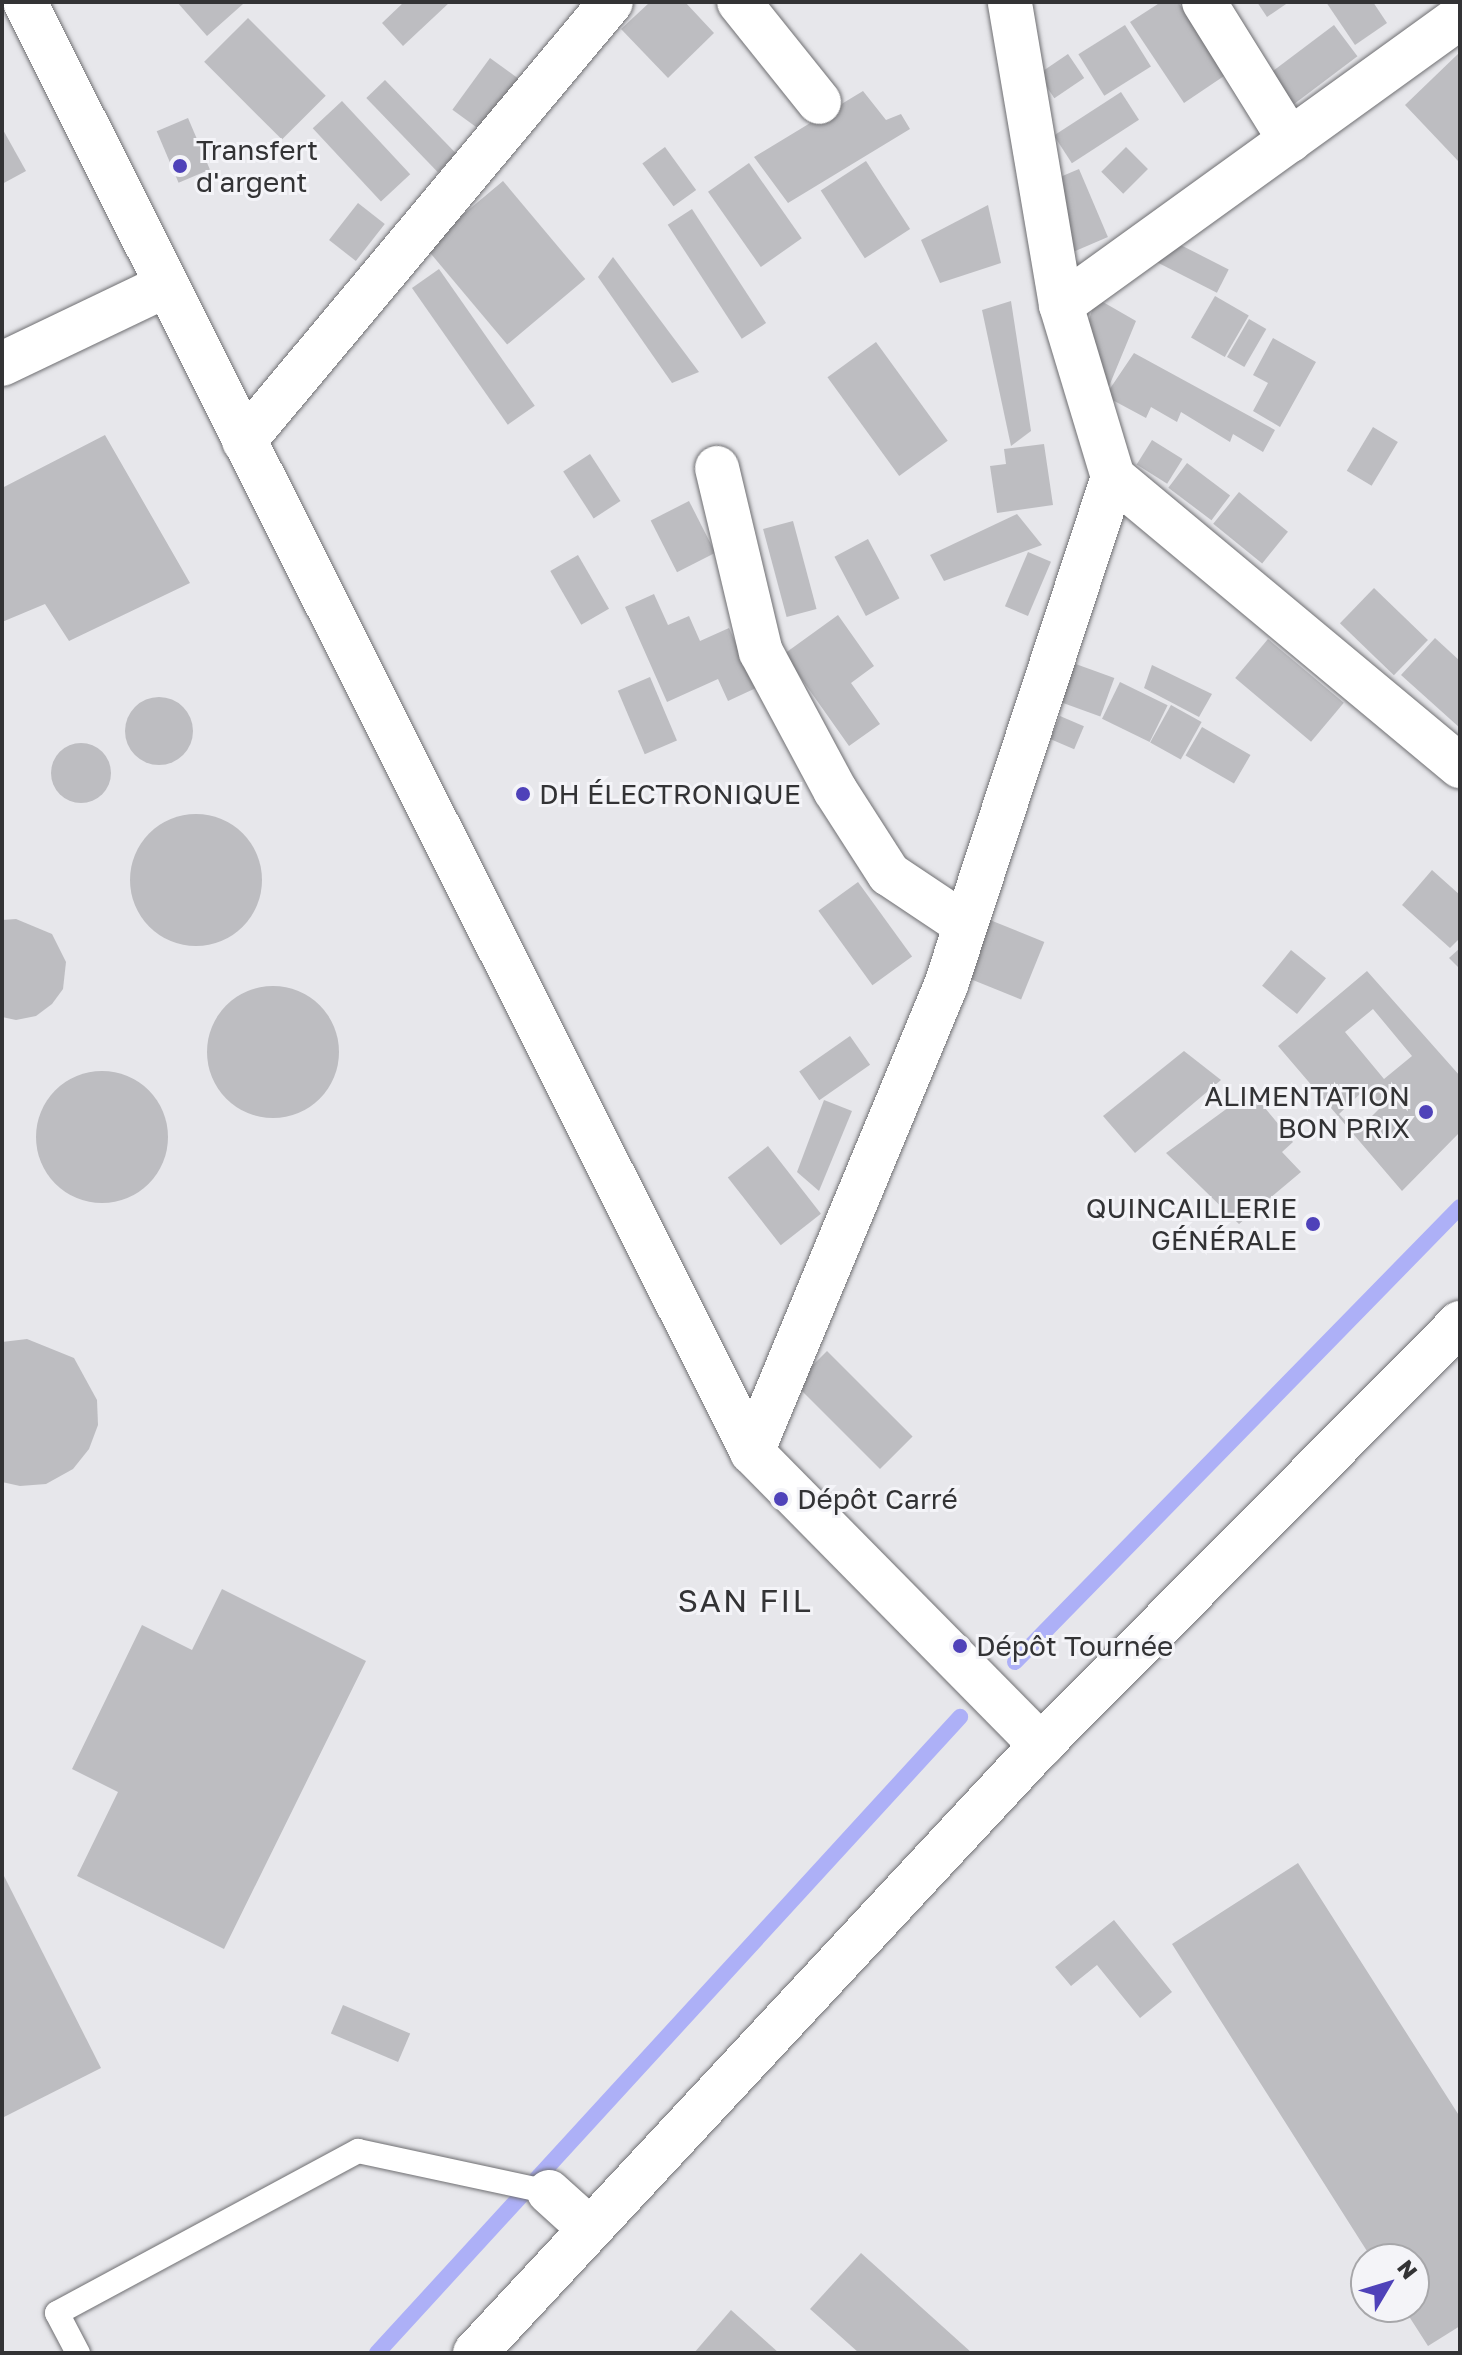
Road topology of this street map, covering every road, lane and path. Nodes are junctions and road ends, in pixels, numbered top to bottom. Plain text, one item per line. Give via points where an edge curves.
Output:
1 (25, 2) edge
2 (739, 2) edge
3 (1010, 2) edge
4 (1204, 2) edge
5 (588, 11) edge
6 (1460, 17) edge
7 (819, 102) dead end
8 (1290, 140) junction
9 (165, 286) junction
10 (1061, 305) junction
11 (2, 364) edge
12 (244, 441) junction
13 (717, 468) dead end
14 (1113, 477) junction
15 (1460, 766) edge
16 (964, 924) junction
17 (1460, 1323) edge
18 (752, 1452) junction
19 (1041, 1745) junction
20 (549, 2192) joint
21 (590, 2229) junction
22 (492, 2347) edge
23 (78, 2353) edge

1 - 9 street
2 - 7 street
3 - 10 street
4 - 8 street
5 - 12 street
6 - 8 street
8 - 10 street
9 - 11 street
9 - 12 street
10 - 14 street
12 - 18 street
13 - 16 street via 761,652 835,790 889,874
14 - 15 street
14 - 16 street
16 - 18 street via 946,985
17 - 19 street
18 - 19 street
19 - 21 street
20 - 21 street
20 - 23 lane via 358,2151 57,2313
21 - 22 street

